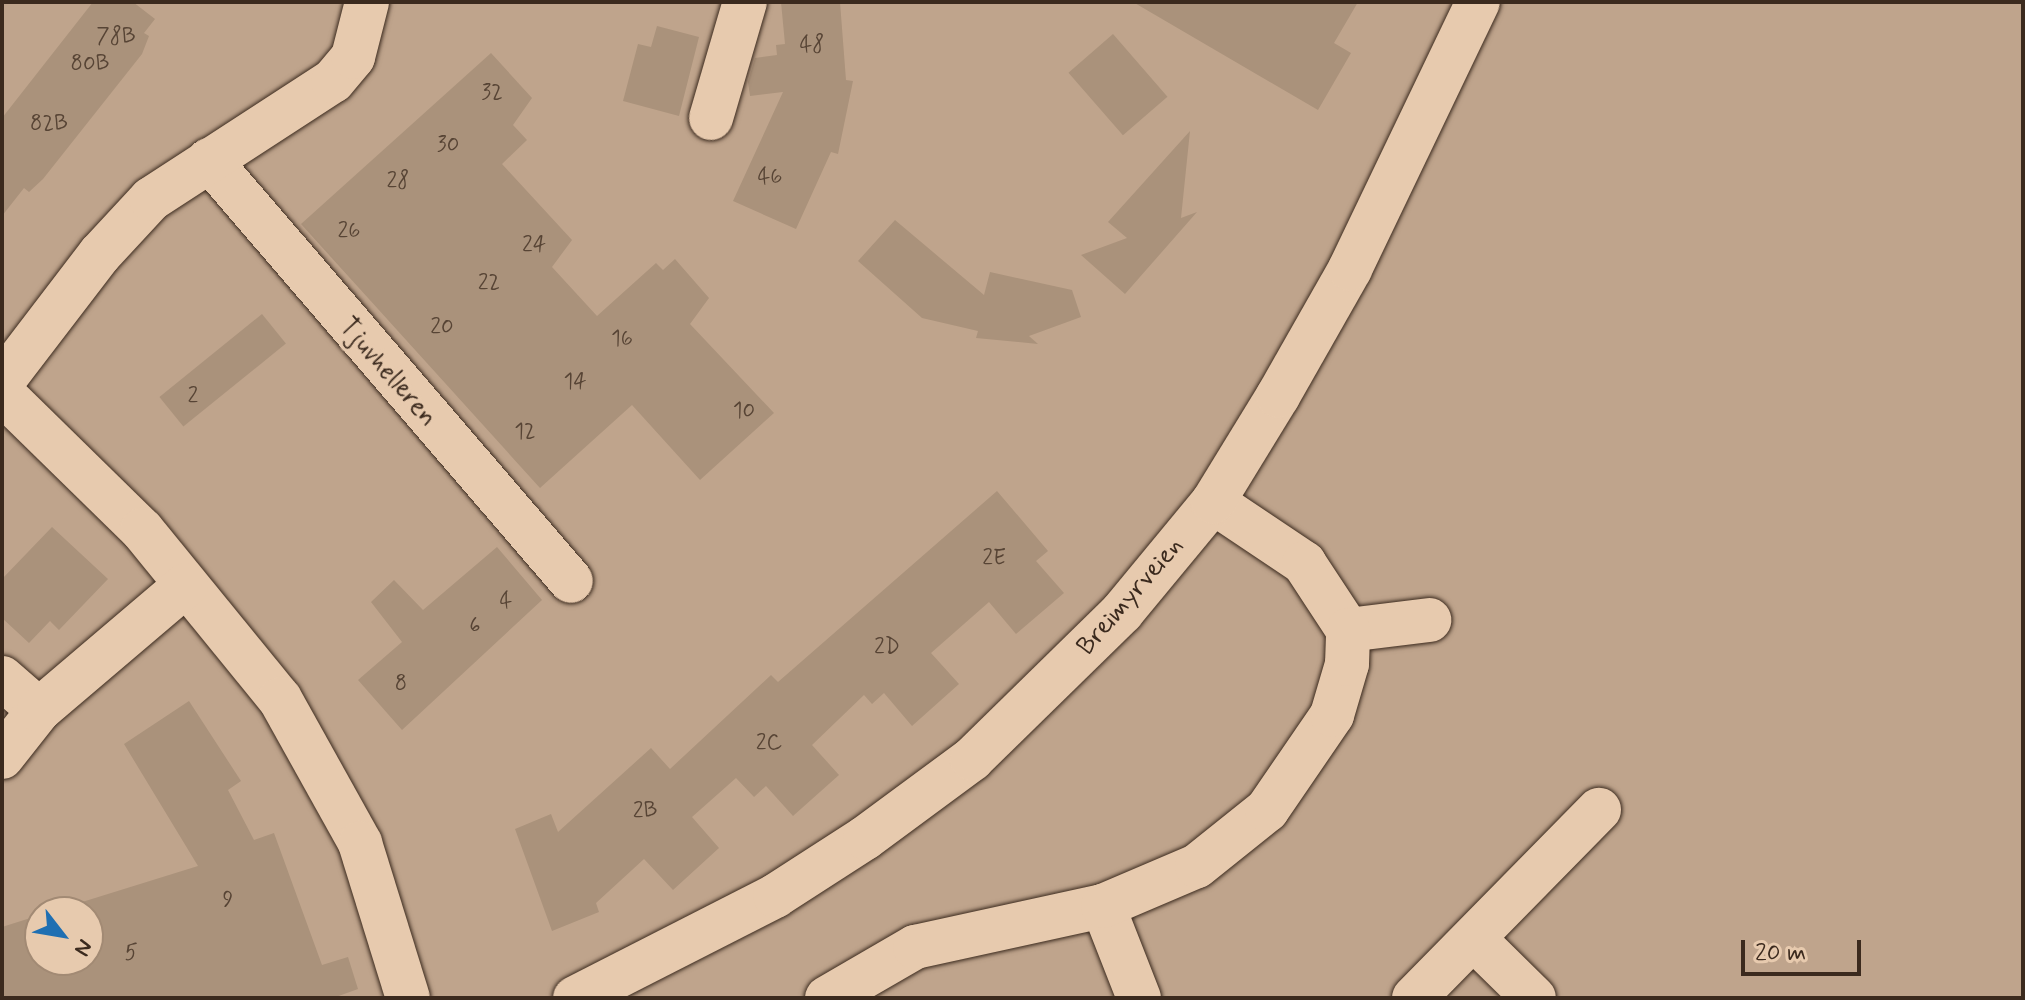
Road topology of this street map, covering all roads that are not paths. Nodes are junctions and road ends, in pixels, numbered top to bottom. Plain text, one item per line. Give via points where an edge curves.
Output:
1 (367, 2) edge
2 (745, 2) edge
3 (1478, 2) edge
4 (711, 118) dead end
5 (209, 160) junction
6 (2, 382) edge
7 (2, 393) edge
8 (1213, 502) junction
9 (571, 581) dead end
10 (186, 585) junction
11 (1429, 620) dead end
12 (1348, 630) junction
13 (2, 678) edge
14 (39, 710) junction
15 (2, 757) edge
16 (1599, 810) dead end
17 (1103, 906) junction
18 (1474, 939) junction
19 (408, 998) edge
20 (575, 998) edge
21 (827, 998) edge
22 (1139, 998) edge
23 (1414, 998) edge
24 (1534, 998) edge

1 - 5 street via 353,57 333,81
2 - 4 street
3 - 8 street, Breimyrveien via 1350,269
5 - 6 street via 130,218
5 - 9 street, Tjuvhelleren
7 - 10 street via 89,474
8 - 12 street via 1304,563
8 - 20 street, Breimyrveien via 1122,612 972,759 775,896
10 - 14 street
10 - 19 street via 280,699 342,803
11 - 12 street
12 - 17 street via 1347,664 1332,715 1267,810 1197,866
13 - 14 street
14 - 15 street
16 - 18 street
17 - 21 street via 915,947
17 - 22 street
18 - 23 street
18 - 24 street

